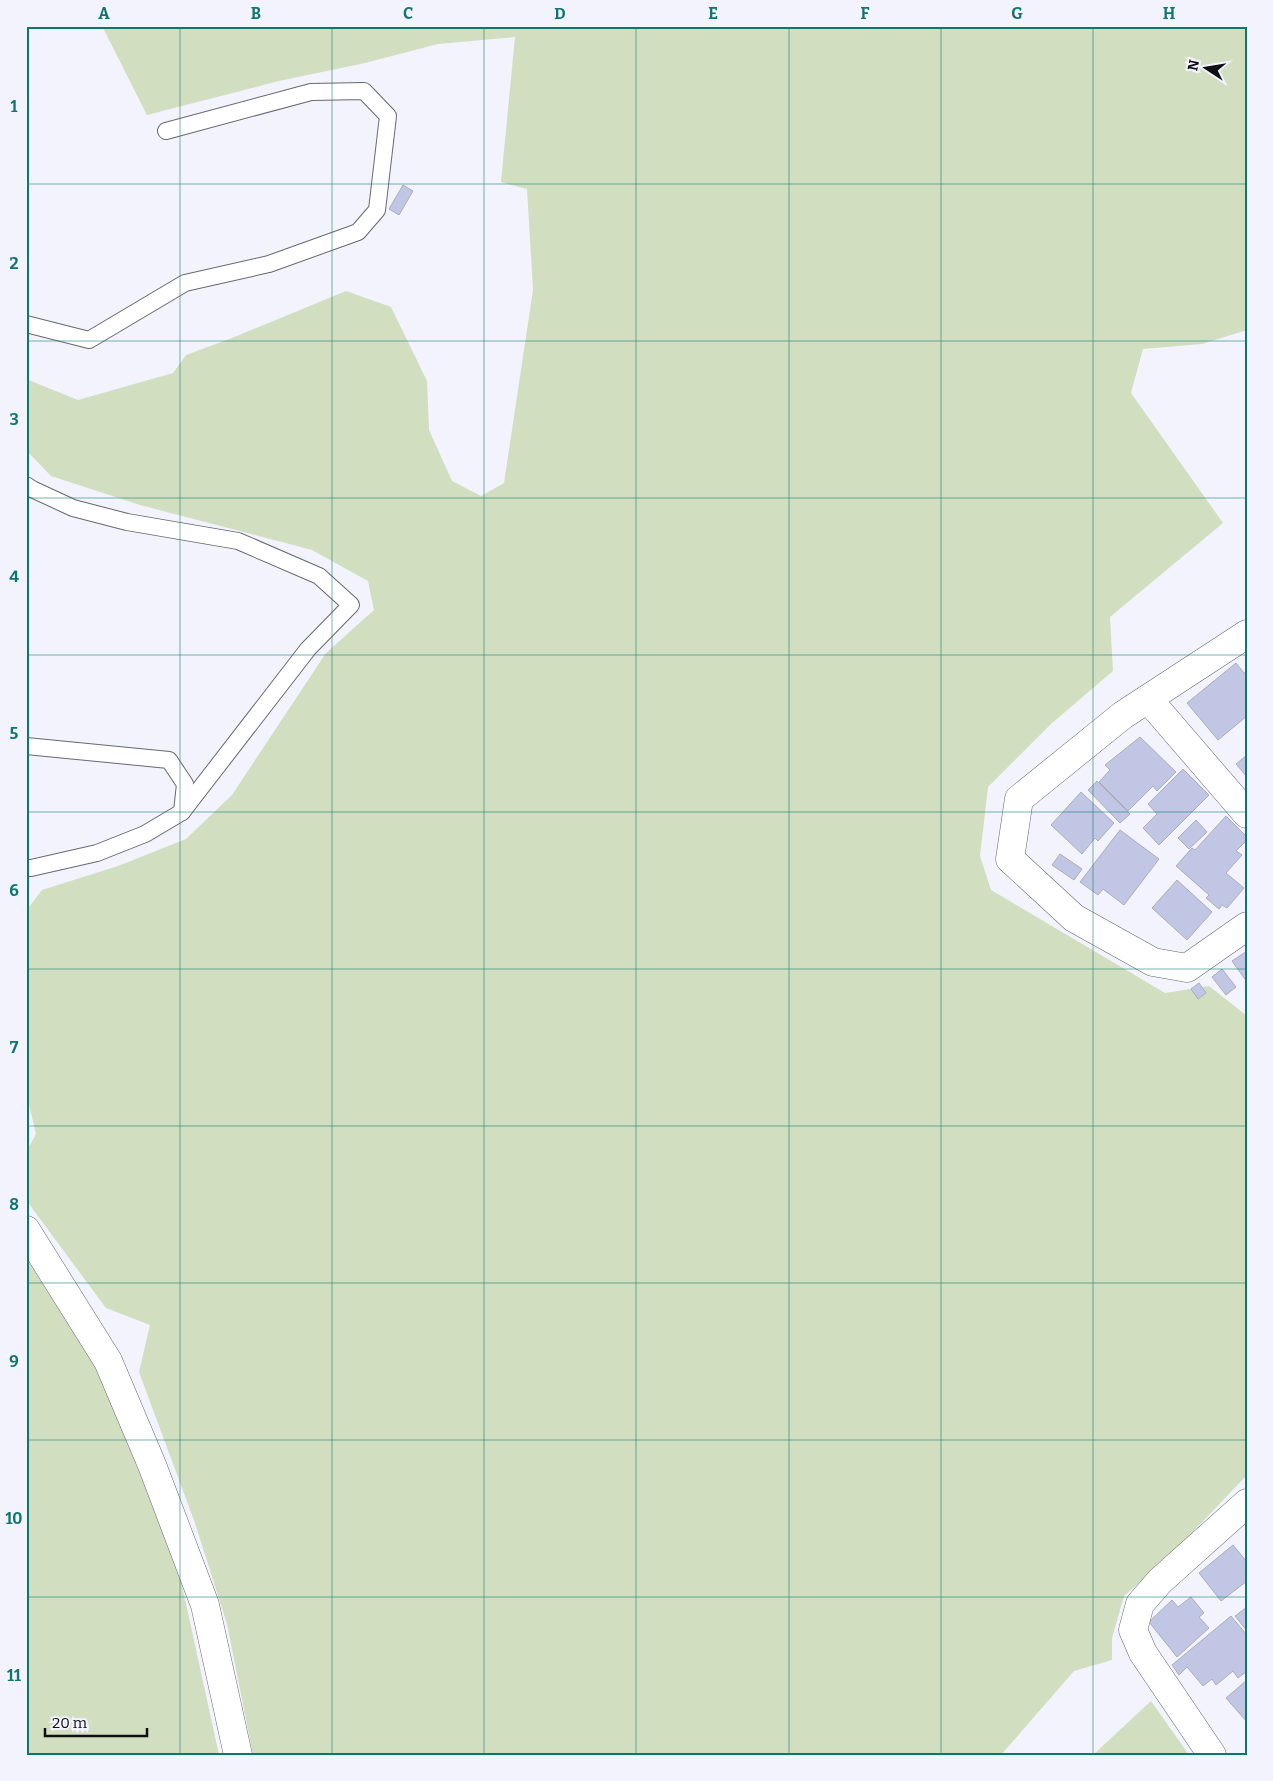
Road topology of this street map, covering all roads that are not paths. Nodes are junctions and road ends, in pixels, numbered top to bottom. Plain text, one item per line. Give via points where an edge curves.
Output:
1 (166, 131) dead end
2 (26, 324) edge
3 (26, 485) edge
4 (1247, 634) edge
5 (1148, 699) junction
6 (26, 746) edge
7 (182, 812) junction
8 (1247, 814) edge
9 (26, 868) edge
10 (1247, 926) edge
11 (26, 1230) edge
12 (1247, 1503) edge
13 (238, 1755) edge
14 (1212, 1755) edge

1 - 2 lane via 311,92 364,90 388,116 377,210 358,232 269,264 185,283 89,340
3 - 7 lane via 73,508 126,522 238,541 319,576 351,605 308,649
4 - 5 street
5 - 8 street
5 - 10 street via 1123,715 1019,799 1010,859 1074,918 1154,962 1187,968
6 - 7 lane via 169,760 185,784
7 - 9 lane via 145,834 97,853
11 - 13 street via 108,1362 152,1465 205,1605
12 - 14 street via 1160,1581 1140,1604 1133,1630 1143,1653

